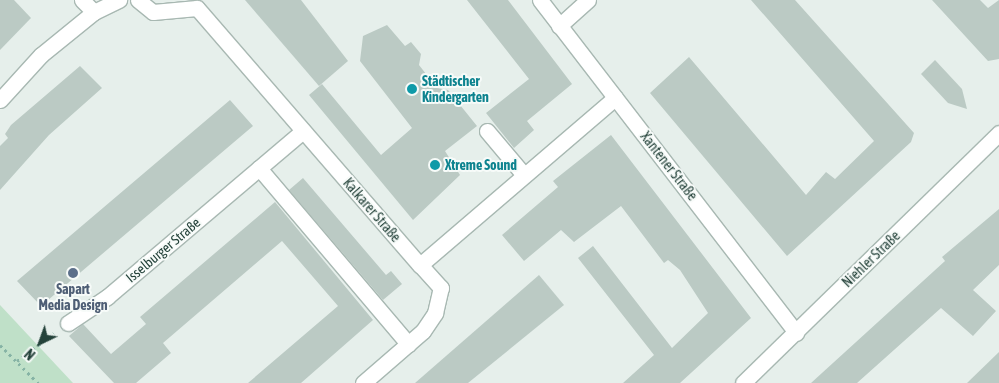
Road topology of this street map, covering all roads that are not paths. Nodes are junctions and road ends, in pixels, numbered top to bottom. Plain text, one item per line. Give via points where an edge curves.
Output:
1 (82, 0) edge
2 (119, 0) edge
3 (138, 0) edge
4 (540, 0) edge
5 (588, 0) edge
6 (94, 12) junction
7 (560, 26) junction
8 (615, 98) junction
9 (0, 100) edge
10 (303, 131) junction
11 (487, 131) dead end
12 (999, 133) edge
13 (259, 168) junction
14 (524, 175) junction
15 (420, 265) junction
16 (68, 322) road end
17 (796, 333) junction
18 (408, 344) junction
19 (363, 383) edge
20 (743, 383) edge

1 - 6 street
2 - 6 street
3 - 10 street, Kalkarer Straße via 153,12 197,8
4 - 7 street, Xantener Straße
5 - 7 street
6 - 9 street via 41,55
7 - 8 street, Xantener Straße
8 - 14 street
8 - 17 street, Xantener Straße
10 - 13 street, Isselburger Straße
10 - 15 street, Kalkarer Straße
11 - 14 street
12 - 17 street, Niehler Straße
13 - 16 street, Isselburger Straße via 107,297
13 - 18 street
14 - 15 street
15 - 18 street, Kalkarer Straße via 441,288 435,313
17 - 20 street, Niehler Straße
18 - 19 street

